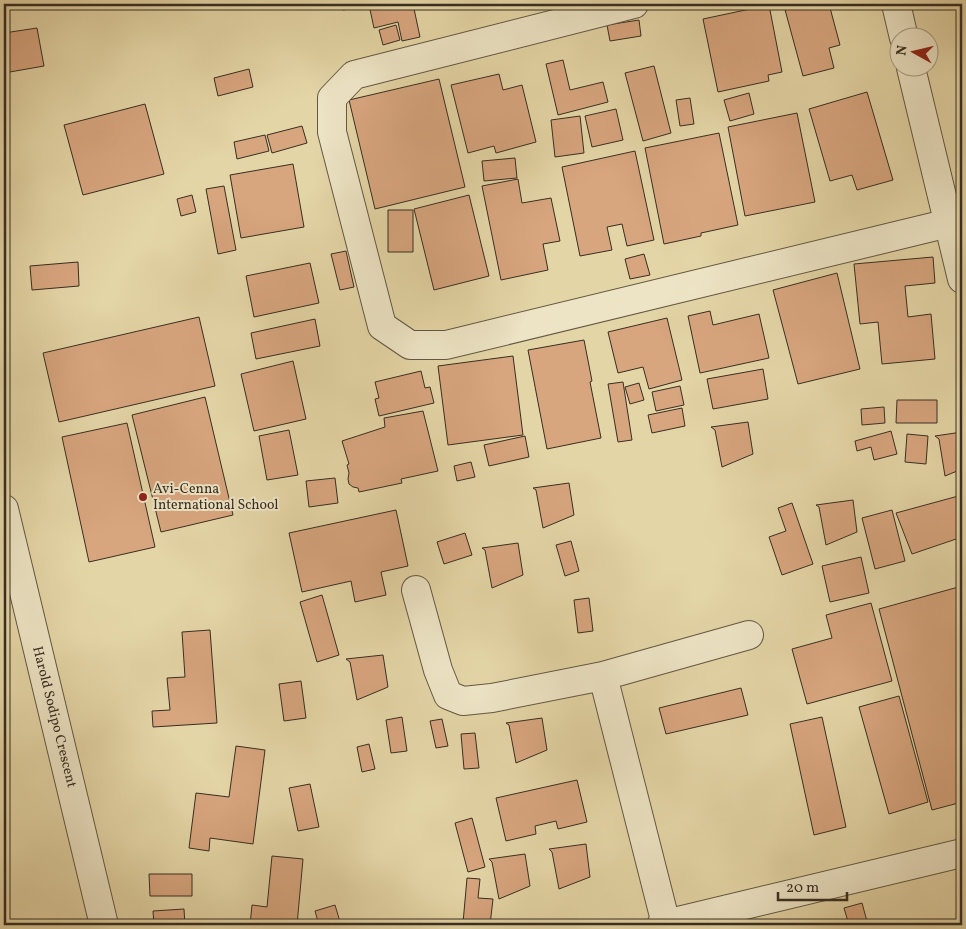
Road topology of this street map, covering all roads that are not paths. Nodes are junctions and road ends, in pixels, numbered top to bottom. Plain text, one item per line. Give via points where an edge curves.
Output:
1 (634, 4) edge
2 (896, 4) edge
3 (902, 28) edge
4 (914, 78) edge
5 (949, 223) junction
6 (962, 279) edge
7 (4, 509) edge
8 (416, 590) dead end
9 (749, 635) dead end
10 (603, 676) junction
11 (962, 853) edge
12 (104, 925) edge
13 (663, 925) edge

1 - 5 street via 354,75 332,98 332,132 382,326 410,345 446,345
2 - 3 street
4 - 5 street
5 - 6 street
7 - 12 street, Harold Sodipo Crescent
8 - 10 street via 448,695 463,701 492,698
9 - 10 street
10 - 13 street
11 - 13 street

